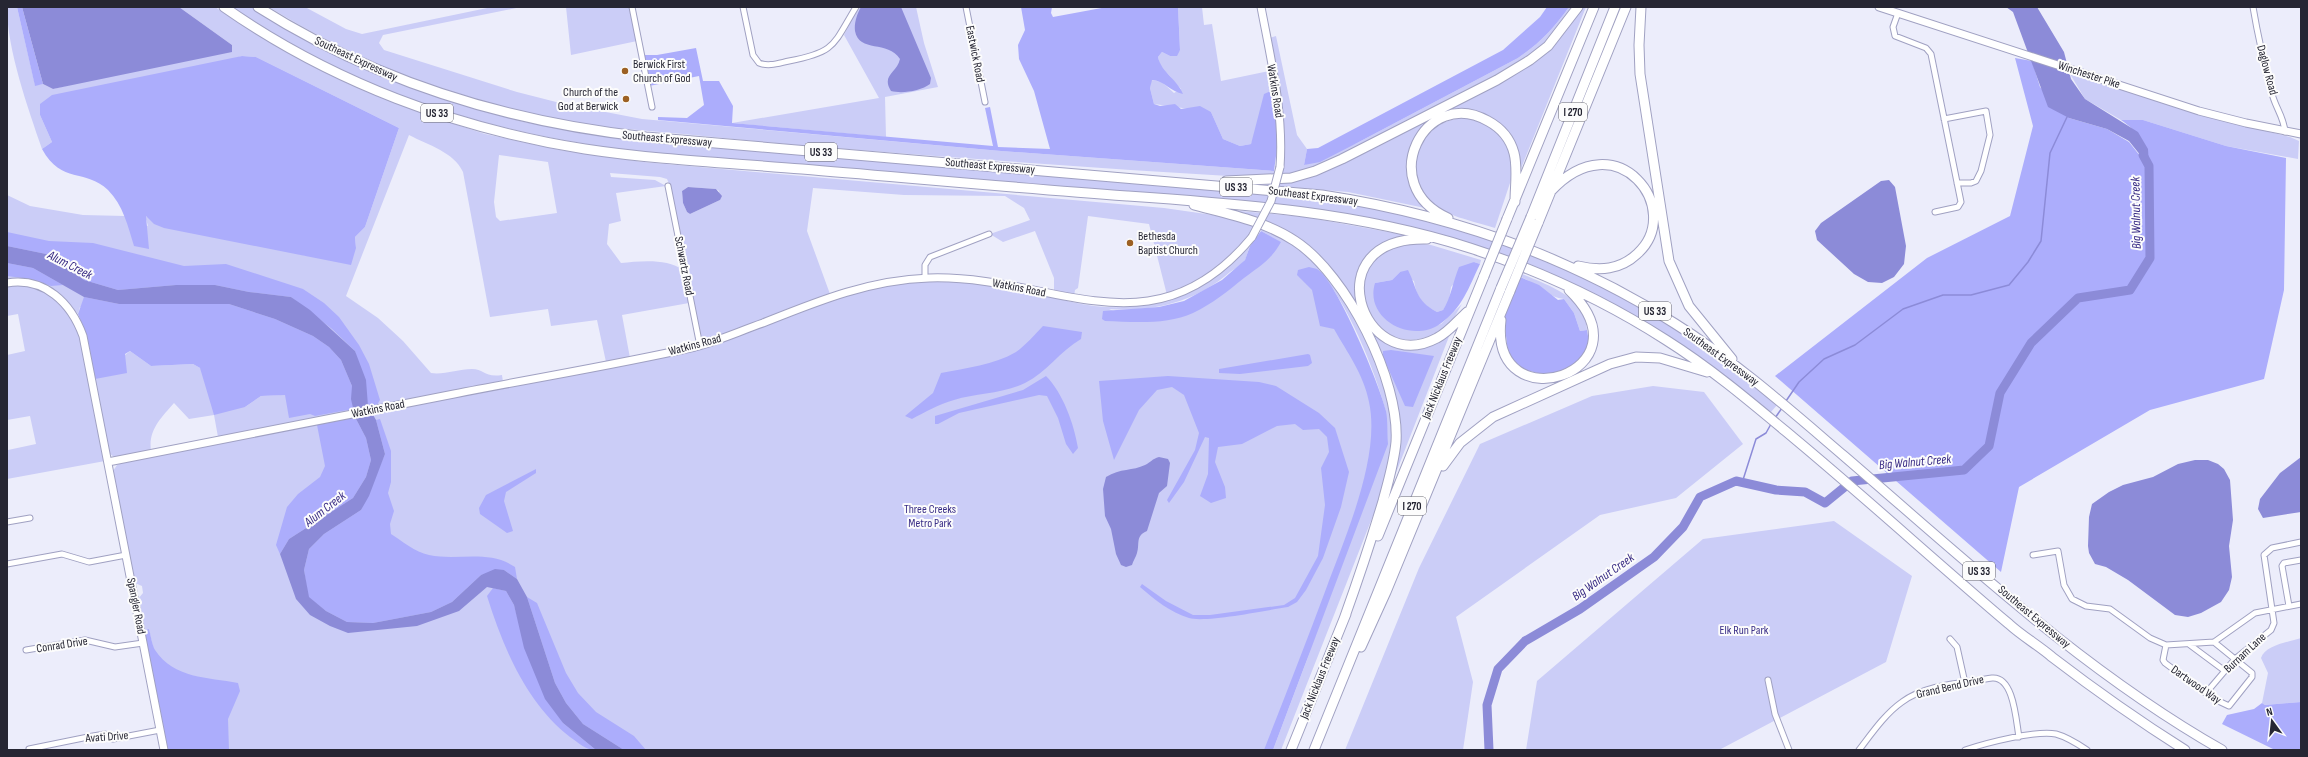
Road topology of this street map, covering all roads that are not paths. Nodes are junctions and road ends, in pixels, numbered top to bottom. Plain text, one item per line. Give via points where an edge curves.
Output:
1 (224, 7) edge
2 (258, 7) edge
3 (632, 7) edge
4 (743, 7) edge
5 (856, 7) edge
6 (966, 7) edge
7 (1261, 7) edge
8 (1578, 7) edge
9 (1594, 7) edge
10 (1615, 7) edge
11 (1626, 7) edge
12 (1641, 7) edge
13 (1879, 7) edge
14 (2253, 7) edge
15 (1898, 13) junction
16 (985, 102) dead end
17 (652, 107) dead end
18 (1944, 119) junction
19 (2285, 132) junction
20 (2301, 134) edge
21 (1149, 180) junction
22 (1957, 183) junction
23 (668, 186) dead end
24 (1551, 191) junction
25 (1173, 199) junction
26 (1515, 202) junction
27 (1935, 212) dead end
28 (1475, 230) junction
29 (989, 234) dead end
30 (1444, 240) junction
31 (1562, 263) junction
32 (925, 278) junction
33 (7, 283) edge
34 (1562, 283) junction
35 (1505, 290) junction
36 (1505, 302) junction
37 (1470, 310) junction
38 (700, 346) junction
39 (1741, 370) junction
40 (1726, 382) junction
41 (108, 462) junction
42 (1422, 506) junction
43 (30, 518) dead end
44 (7, 522) edge
45 (2301, 542) edge
46 (126, 556) junction
47 (2033, 556) dead end
48 (2301, 560) edge
49 (7, 564) edge
50 (2301, 604) edge
51 (2290, 606) junction
52 (2273, 609) junction
53 (1344, 619) junction
54 (1950, 639) dead end
55 (2214, 642) junction
56 (144, 643) junction
57 (2166, 645) junction
58 (2190, 645) junction
59 (26, 650) dead end
60 (2235, 659) junction
61 (2225, 671) junction
62 (1768, 680) dead end
63 (1965, 683) junction
64 (2206, 693) junction
65 (1324, 724) junction
66 (160, 730) junction
67 (2019, 738) junction
68 (30, 749) dead end
69 (164, 750) edge
70 (1291, 750) edge
71 (1314, 750) edge
72 (1789, 750) edge
73 (1859, 750) edge
74 (1965, 750) edge
75 (2086, 750) edge
76 (2185, 750) edge
77 (2222, 750) edge

1 - 25 highway, Southeast Expressway / US 33 via 318,64 356,82 437,113 529,139 583,149 658,157
2 - 21 highway, Southeast Expressway / US 33 via 318,41 383,73 471,104 554,125 646,137
3 - 17 street
4 - 5 street via 753,55 759,63 770,65 826,51 838,40
6 - 16 street, Eastwick Road
7 - 32 street, Watkins Road, bridge via 1279,108 1280,167 1271,201 1252,237 1224,266 1205,280 1178,294 1145,302 1101,303 986,282
8 - 21 highway via 1548,46 1514,70 1349,156 1315,171 1291,178 1237,181
9 - 26 highway, Jack Nicklaus Freeway / I 270
10 - 35 highway, Jack Nicklaus Freeway / I 270, bridge via 1531,217
11 - 24 highway
12 - 39 highway via 1640,74 1669,261 1693,312
13 - 15 street, Winchester Pike
14 - 19 street, Daglow Road via 2264,61
15 - 18 street via 1893,27 1896,36 1926,48 1931,54
15 - 19 street, Winchester Pike via 2216,116
18 - 22 street
18 - 22 street via 1986,110 1990,128 1979,176 1971,183
19 - 20 street, Winchester Pike
21 - 28 highway, Southeast Expressway / US 33 via 1349,199 1404,210
22 - 27 street via 1960,206
23 - 38 street, Schwartz Road
24 - 31 highway via 1578,169 1595,164 1613,166 1636,178 1647,193 1653,209 1653,224 1645,245 1624,264 1601,270
24 - 35 highway, bridge
25 - 30 highway, Southeast Expressway / US 33 via 1330,215 1376,223
25 - 53 highway via 1255,222 1283,234 1307,250 1340,285 1383,370 1395,412 1394,460 1375,528
26 - 28 highway via 1515,160 1511,144 1500,129 1484,118 1464,114 1444,118 1430,125 1420,135 1412,154 1410,167 1415,188 1431,208
26 - 37 highway, Jack Nicklaus Freeway / I 270, bridge
28 - 31 highway, Southeast Expressway / US 33
29 - 32 street via 930,257 925,265
30 - 34 highway, Southeast Expressway / US 33 via 1503,259
30 - 37 highway via 1407,239 1389,244 1378,251 1368,261 1361,278 1359,292 1362,309 1370,324 1379,332 1406,344 1417,344 1438,338
31 - 39 highway, Southeast Expressway / US 33 via 1674,323
32 - 38 street, Watkins Road via 885,282 843,292
33 - 41 street via 21,282 42,286 59,297 76,319 85,345
34 - 36 highway via 1584,306 1593,328 1591,346 1585,358 1562,377 1535,378 1520,372 1510,362 1503,348 1500,331
34 - 40 highway, Southeast Expressway / US 33 via 1650,330
35 - 36 highway
35 - 65 highway, Jack Nicklaus Freeway / I 270
36 - 42 highway
37 - 53 highway, Jack Nicklaus Freeway / I 270
38 - 41 street, Watkins Road
39 - 77 highway, Southeast Expressway / US 33 via 2074,651 2144,702
40 - 42 highway via 1692,366 1660,358 1631,358 1598,369 1506,410 1470,433 1443,465
40 - 76 highway, Southeast Expressway / US 33 via 1823,462 2012,627 2121,708
41 - 46 street, Spangler Road
42 - 65 highway via 1386,592
43 - 44 street
45 - 52 street, Burnam Lane via 2272,548 2264,555
46 - 49 street via 89,562 58,554
46 - 56 street, Spangler Road
47 - 57 street via 2058,551 2064,585 2072,599 2086,606 2110,609 2150,638
48 - 51 street via 2284,563 2282,566
50 - 51 street
51 - 52 street
52 - 55 street via 2255,614
52 - 60 street, Burnam Lane via 2274,623 2271,630
53 - 70 highway, Jack Nicklaus Freeway / I 270
54 - 63 street via 1957,647
55 - 58 street
55 - 60 street, Dartwood Way
56 - 59 street, Conrad Drive via 115,647 85,640
56 - 66 street, Spangler Road
57 - 58 street
57 - 64 street, Dartwood Way via 2163,660 2165,663
58 - 61 street
60 - 61 street, Burnam Lane
60 - 64 street, Dartwood Way via 2250,670 2252,677 2232,704 2224,705
61 - 64 street, Burnam Lane
62 - 72 street via 1775,714
63 - 67 street, Grand Bend Drive via 1995,677 2004,681 2010,692
63 - 73 street, Grand Bend Drive via 1920,692 1903,701
65 - 71 highway, Jack Nicklaus Freeway / I 270
66 - 68 street, Avati Drive via 113,739 105,734
66 - 69 street, Spangler Road
67 - 74 street
67 - 75 street via 2036,734 2057,734

